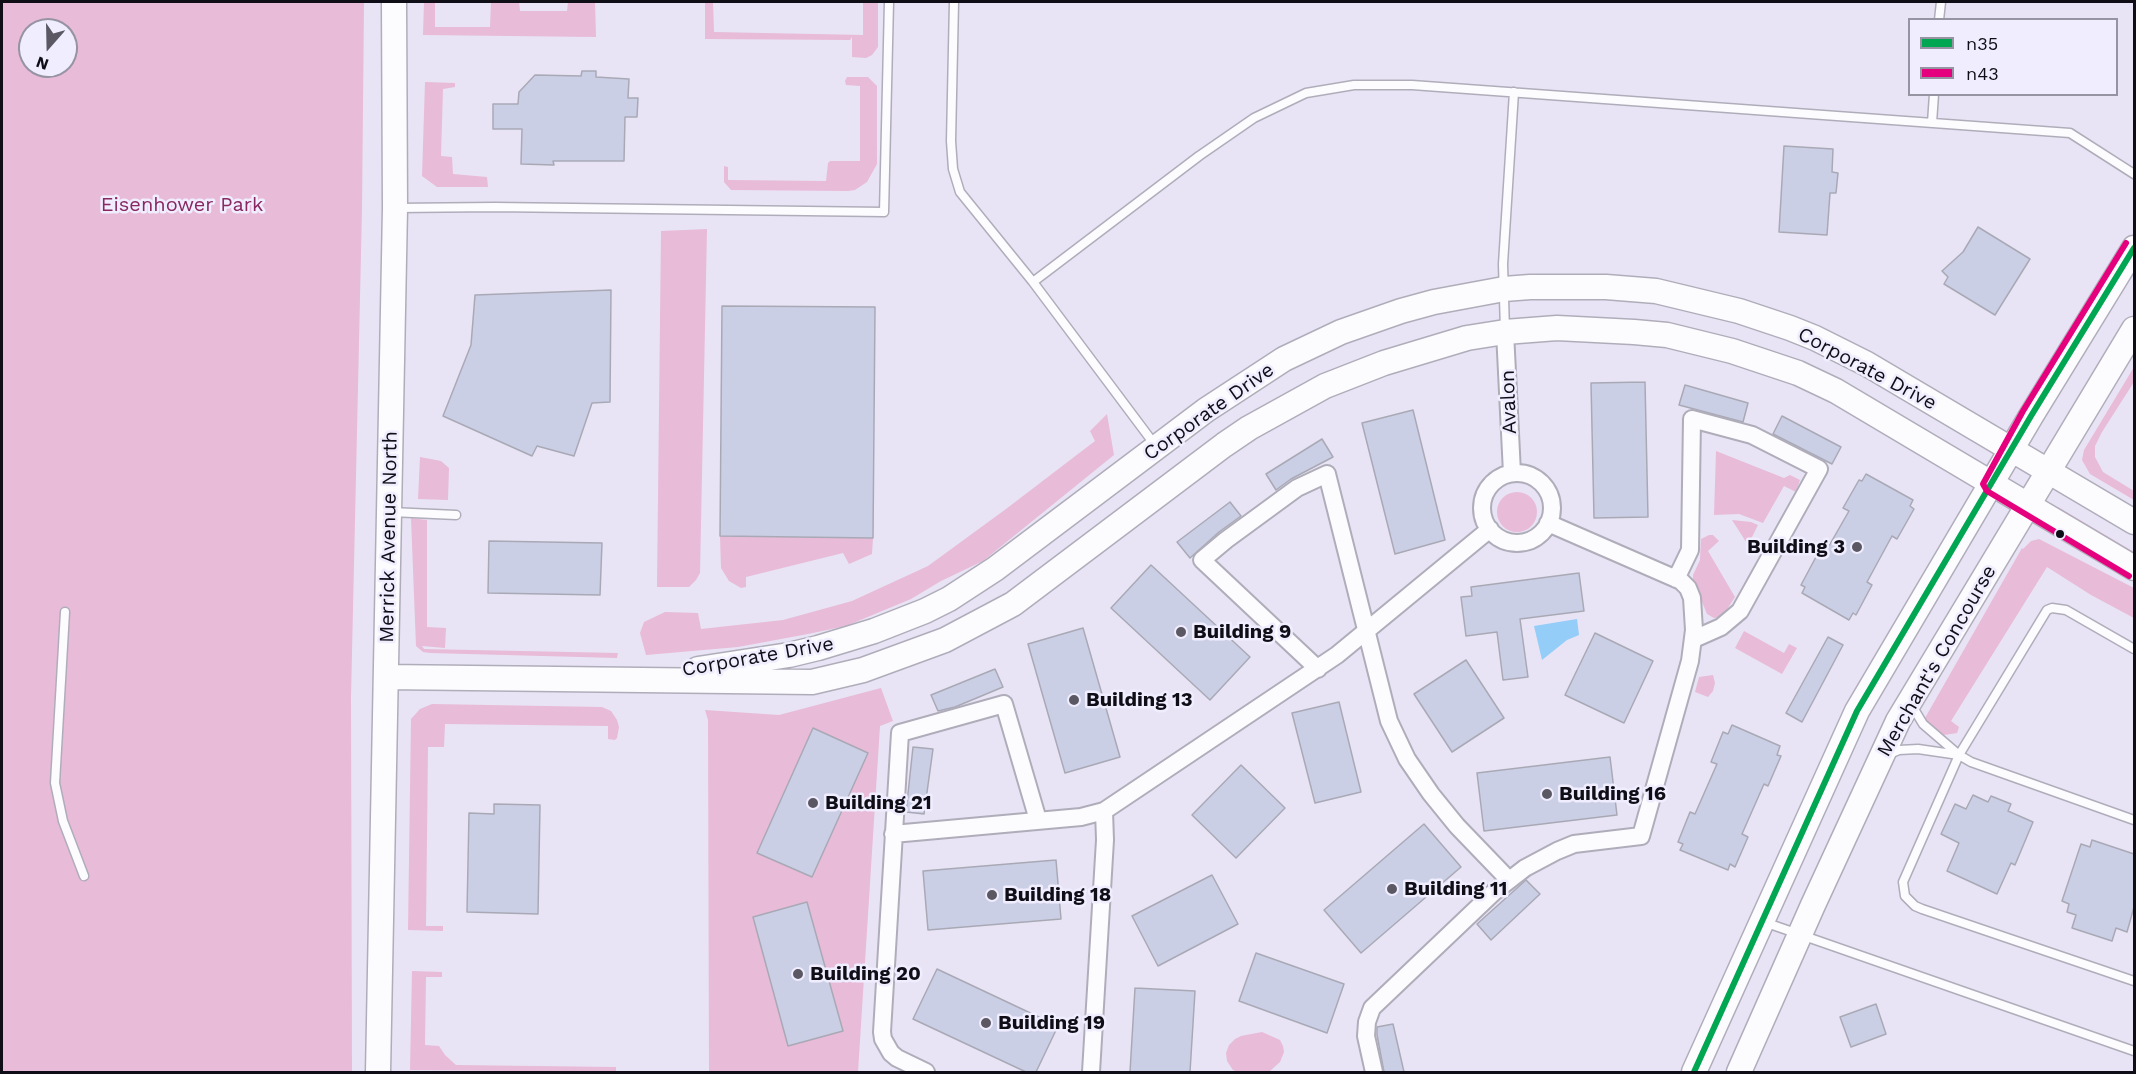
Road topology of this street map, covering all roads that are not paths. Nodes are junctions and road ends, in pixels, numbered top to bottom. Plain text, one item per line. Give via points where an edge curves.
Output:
1 (394, 2) edge
2 (889, 2) edge
3 (954, 2) edge
4 (1941, 2) edge
5 (1939, 18) edge
6 (1514, 92) junction
7 (1934, 96) edge
8 (1932, 123) junction
9 (2134, 174) edge
10 (395, 208) junction
11 (2134, 248) edge
12 (1033, 282) junction
13 (1504, 289) junction
14 (2134, 329) edge
15 (1505, 332) junction
16 (1157, 448) junction
17 (2012, 450) junction
18 (1200, 462) junction
19 (2049, 471) junction
20 (1512, 473) junction
21 (1992, 483) junction
22 (2028, 505) junction
23 (389, 512) junction
24 (456, 515) dead end
25 (2134, 522) edge
26 (1548, 523) junction
27 (1490, 530) junction
28 (2134, 568) edge
29 (1676, 579) junction
30 (65, 612) dead end
31 (1368, 630) junction
32 (1694, 639) junction
33 (2134, 649) edge
34 (1318, 669) junction
35 (386, 677) junction
36 (631, 679) junction
37 (1910, 701) junction
38 (1959, 755) junction
39 (1881, 757) junction
40 (1104, 810) junction
41 (1038, 820) junction
42 (2134, 820) edge
43 (893, 834) junction
44 (84, 876) dead end
45 (1509, 880) junction
46 (1761, 921) junction
47 (1799, 935) junction
48 (2134, 981) edge
49 (2134, 1051) edge
50 (378, 1072) edge
51 (926, 1072) edge
52 (1091, 1072) edge
53 (1374, 1072) edge
54 (1694, 1072) edge
55 (1738, 1072) edge

1 - 10 main road, Merrick Avenue North
2 - 10 lane via 884,212
3 - 12 lane via 953,169 960,192
4 - 5 lane
6 - 8 lane
6 - 12 lane via 1383,84 1306,93 1236,130
6 - 13 lane
7 - 8 lane
8 - 9 lane via 2070,133
10 - 23 main road, Merrick Avenue North
11 - 17 main road
12 - 16 lane
13 - 15 lane
13 - 16 main road, Corporate Drive via 1401,311 1314,344 1235,390
13 - 17 main road, Corporate Drive via 1596,287 1656,291 1764,319 1815,338 1867,364
14 - 19 main road, Merchant's Concourse
15 - 18 main road, Corporate Drive via 1411,354 1324,386 1249,428
15 - 20 street, Avalon
15 - 21 main road, Corporate Drive via 1557,328 1634,332 1732,351 1798,373 1836,391
16 - 18 main road via 1174,460
16 - 36 main road, Corporate Drive via 996,569 924,611 874,631 789,655
17 - 19 main road, Corporate Drive
17 - 21 main road
18 - 36 main road, Corporate Drive via 1013,604 929,646 812,682
19 - 22 main road, Merchant's Concourse
19 - 25 main road, Corporate Drive
20 - 26 street via 1535,478 1545,489 1551,503
20 - 27 street via 1491,483 1484,497 1482,514
21 - 22 main road, Corporate Drive
21 - 46 main road via 1857,711
22 - 28 main road, Corporate Drive
22 - 37 main road, Merchant's Concourse
23 - 24 lane
23 - 35 main road, Merrick Avenue North
26 - 27 street via 1539,535 1518,543
26 - 29 street
27 - 31 street
29 - 32 street via 1692,598
29 - 32 street via 1690,550 1692,419 1752,435 1819,469 1740,611 1721,627
30 - 44 lane via 55,783 63,821
31 - 34 street
31 - 34 street via 1327,474 1297,488 1202,560
31 - 45 street via 1389,722 1407,759 1443,809
32 - 45 street via 1686,681 1641,836 1574,844 1540,858
33 - 38 lane via 2066,610 2047,610
34 - 40 street
35 - 36 main road, Corporate Drive
35 - 50 main road, Merrick Avenue North
37 - 38 lane via 1923,724
37 - 39 main road, Merchant's Concourse
38 - 39 lane via 1918,749 1899,750
38 - 42 lane
38 - 48 lane via 1904,876 1903,889 1909,900 1922,909
39 - 47 main road, Merchant's Concourse
40 - 41 street via 1081,817
40 - 52 street
41 - 43 street
41 - 43 street via 1004,704 900,733
43 - 51 street via 882,1032 891,1053
45 - 53 street via 1372,1008 1366,1036
46 - 47 lane
46 - 54 main road
47 - 49 lane
47 - 55 main road, Merchant's Concourse

